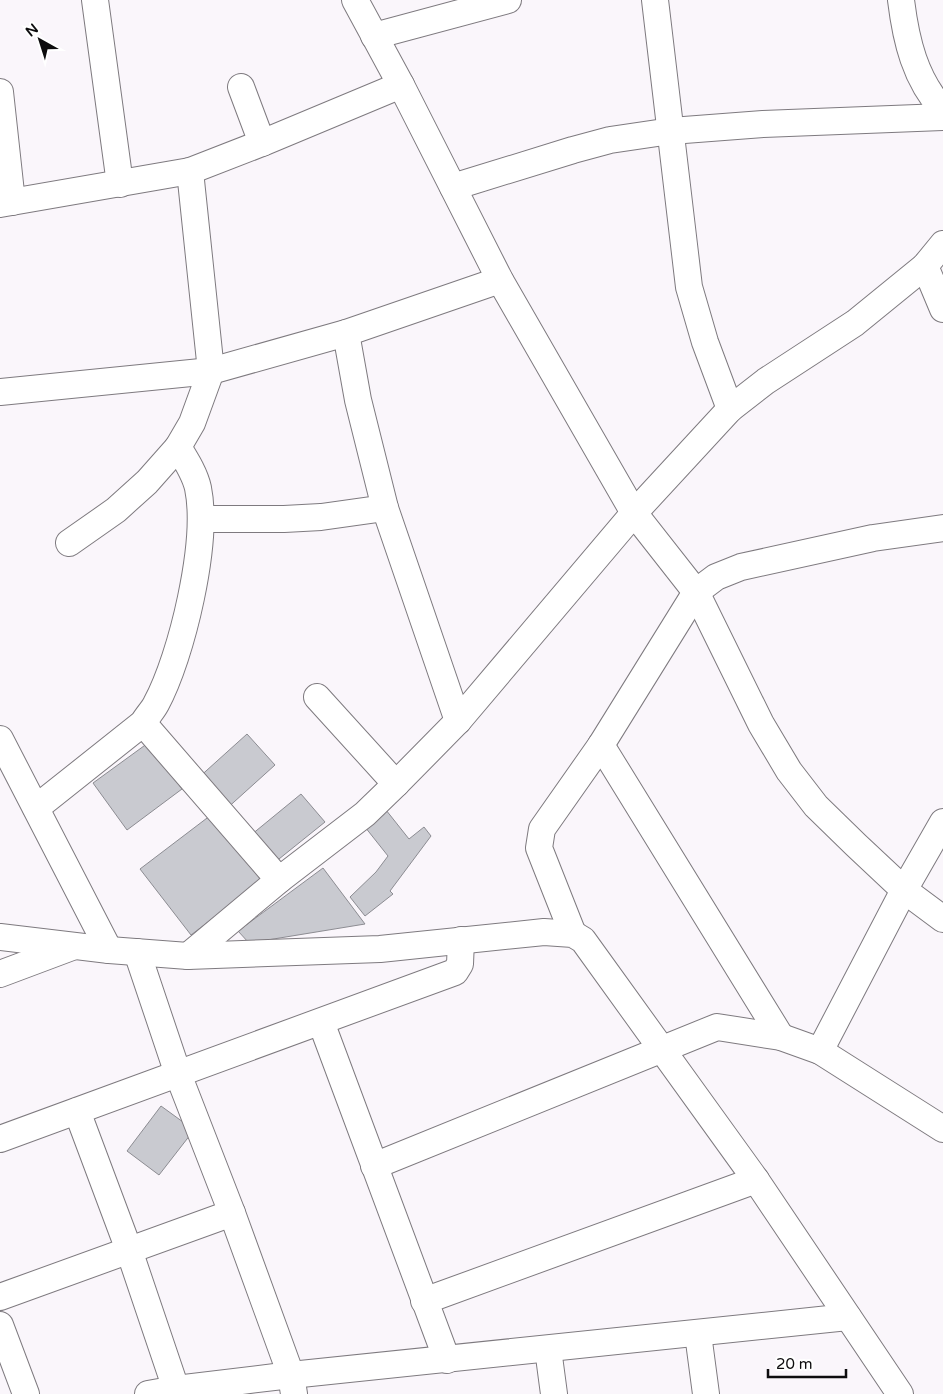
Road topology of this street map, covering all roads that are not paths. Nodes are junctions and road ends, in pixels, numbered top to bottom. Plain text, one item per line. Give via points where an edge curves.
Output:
1 (95, 0) edge
2 (355, 0) edge
3 (508, 0) edge
4 (655, 0) edge
5 (901, 0) edge
6 (374, 36) junction
7 (401, 85) junction
8 (240, 87) dead end
9 (0, 92) edge
10 (943, 110) edge
11 (943, 117) edge
12 (671, 131) junction
13 (262, 143) junction
14 (190, 171) junction
15 (120, 184) junction
16 (453, 187) junction
17 (6, 203) edge
18 (943, 244) edge
19 (926, 266) junction
20 (500, 280) junction
21 (943, 310) edge
22 (346, 333) junction
23 (211, 371) junction
24 (0, 392) edge
25 (730, 410) junction
26 (178, 447) junction
27 (385, 508) junction
28 (634, 513) junction
29 (201, 519) junction
30 (943, 528) edge
31 (69, 543) dead end
32 (696, 592) junction
33 (317, 697) dead end
34 (458, 721) junction
35 (143, 722) junction
36 (0, 739) edge
37 (601, 744) junction
38 (396, 784) junction
39 (36, 808) junction
40 (943, 822) edge
41 (279, 880) junction
42 (904, 890) junction
43 (943, 919) edge
44 (573, 934) junction
45 (0, 937) edge
46 (461, 940) junction
47 (75, 945) junction
48 (109, 950) junction
49 (137, 952) junction
50 (188, 956) junction
51 (0, 974) edge
52 (321, 1022) junction
53 (782, 1037) junction
54 (662, 1050) junction
55 (820, 1051) junction
56 (178, 1074) junction
57 (77, 1111) junction
58 (943, 1129) edge
59 (0, 1139) edge
60 (374, 1166) junction
61 (756, 1180) junction
62 (232, 1213) junction
63 (129, 1250) junction
64 (0, 1297) edge
65 (424, 1300) junction
66 (848, 1317) junction
67 (0, 1324) edge
68 (698, 1334) junction
69 (548, 1349) junction
70 (447, 1360) junction
71 (292, 1385) edge
72 (176, 1389) junction
73 (26, 1394) edge
74 (148, 1394) edge
75 (554, 1394) edge
76 (706, 1394) edge
77 (900, 1394) edge

1 - 15 street
2 - 6 street
3 - 6 street
4 - 12 street
5 - 10 street via 912,56 921,79
6 - 7 street
7 - 13 street
7 - 16 street
8 - 13 street
9 - 17 street
11 - 12 street
12 - 16 street via 610,140
12 - 25 street via 689,287
13 - 14 street
14 - 15 street
14 - 23 street
15 - 17 street
16 - 20 street
18 - 19 street
19 - 21 street
19 - 25 street via 855,323 766,381
20 - 22 street
20 - 28 street
22 - 23 street
22 - 27 street via 358,400
23 - 24 street
23 - 26 street via 192,423
25 - 28 street
26 - 29 street via 198,488
26 - 31 street via 116,510
27 - 29 street via 284,519
27 - 34 street
28 - 32 street
28 - 34 street
29 - 35 street via 181,637 156,705
30 - 32 street via 873,538 741,567 716,577
32 - 37 street
32 - 42 street via 761,724 789,771 816,806
33 - 38 street
34 - 38 street
35 - 39 street
35 - 41 street
36 - 39 street
37 - 44 street via 542,829 539,848
37 - 53 street
38 - 41 street via 365,814
39 - 48 street
40 - 42 street
41 - 50 street
42 - 43 street
42 - 55 street
44 - 46 street via 544,932
44 - 54 street via 583,940
45 - 47 street
46 - 50 street via 380,949
46 - 52 street via 460,964 455,972
47 - 48 street
47 - 51 street
48 - 49 street
49 - 50 street
49 - 56 street
52 - 56 street
52 - 60 street
53 - 54 street via 718,1027
53 - 55 street
54 - 60 street
54 - 61 street
55 - 58 street
56 - 57 street
56 - 62 street
57 - 59 street
57 - 63 street
60 - 65 street
61 - 65 street
61 - 66 street
62 - 63 street
62 - 71 street
63 - 64 street
63 - 72 street
65 - 70 street
66 - 68 street
66 - 77 street
67 - 73 street
68 - 69 street
68 - 76 street
69 - 70 street
69 - 75 street
70 - 71 street
71 - 72 street
72 - 74 street

